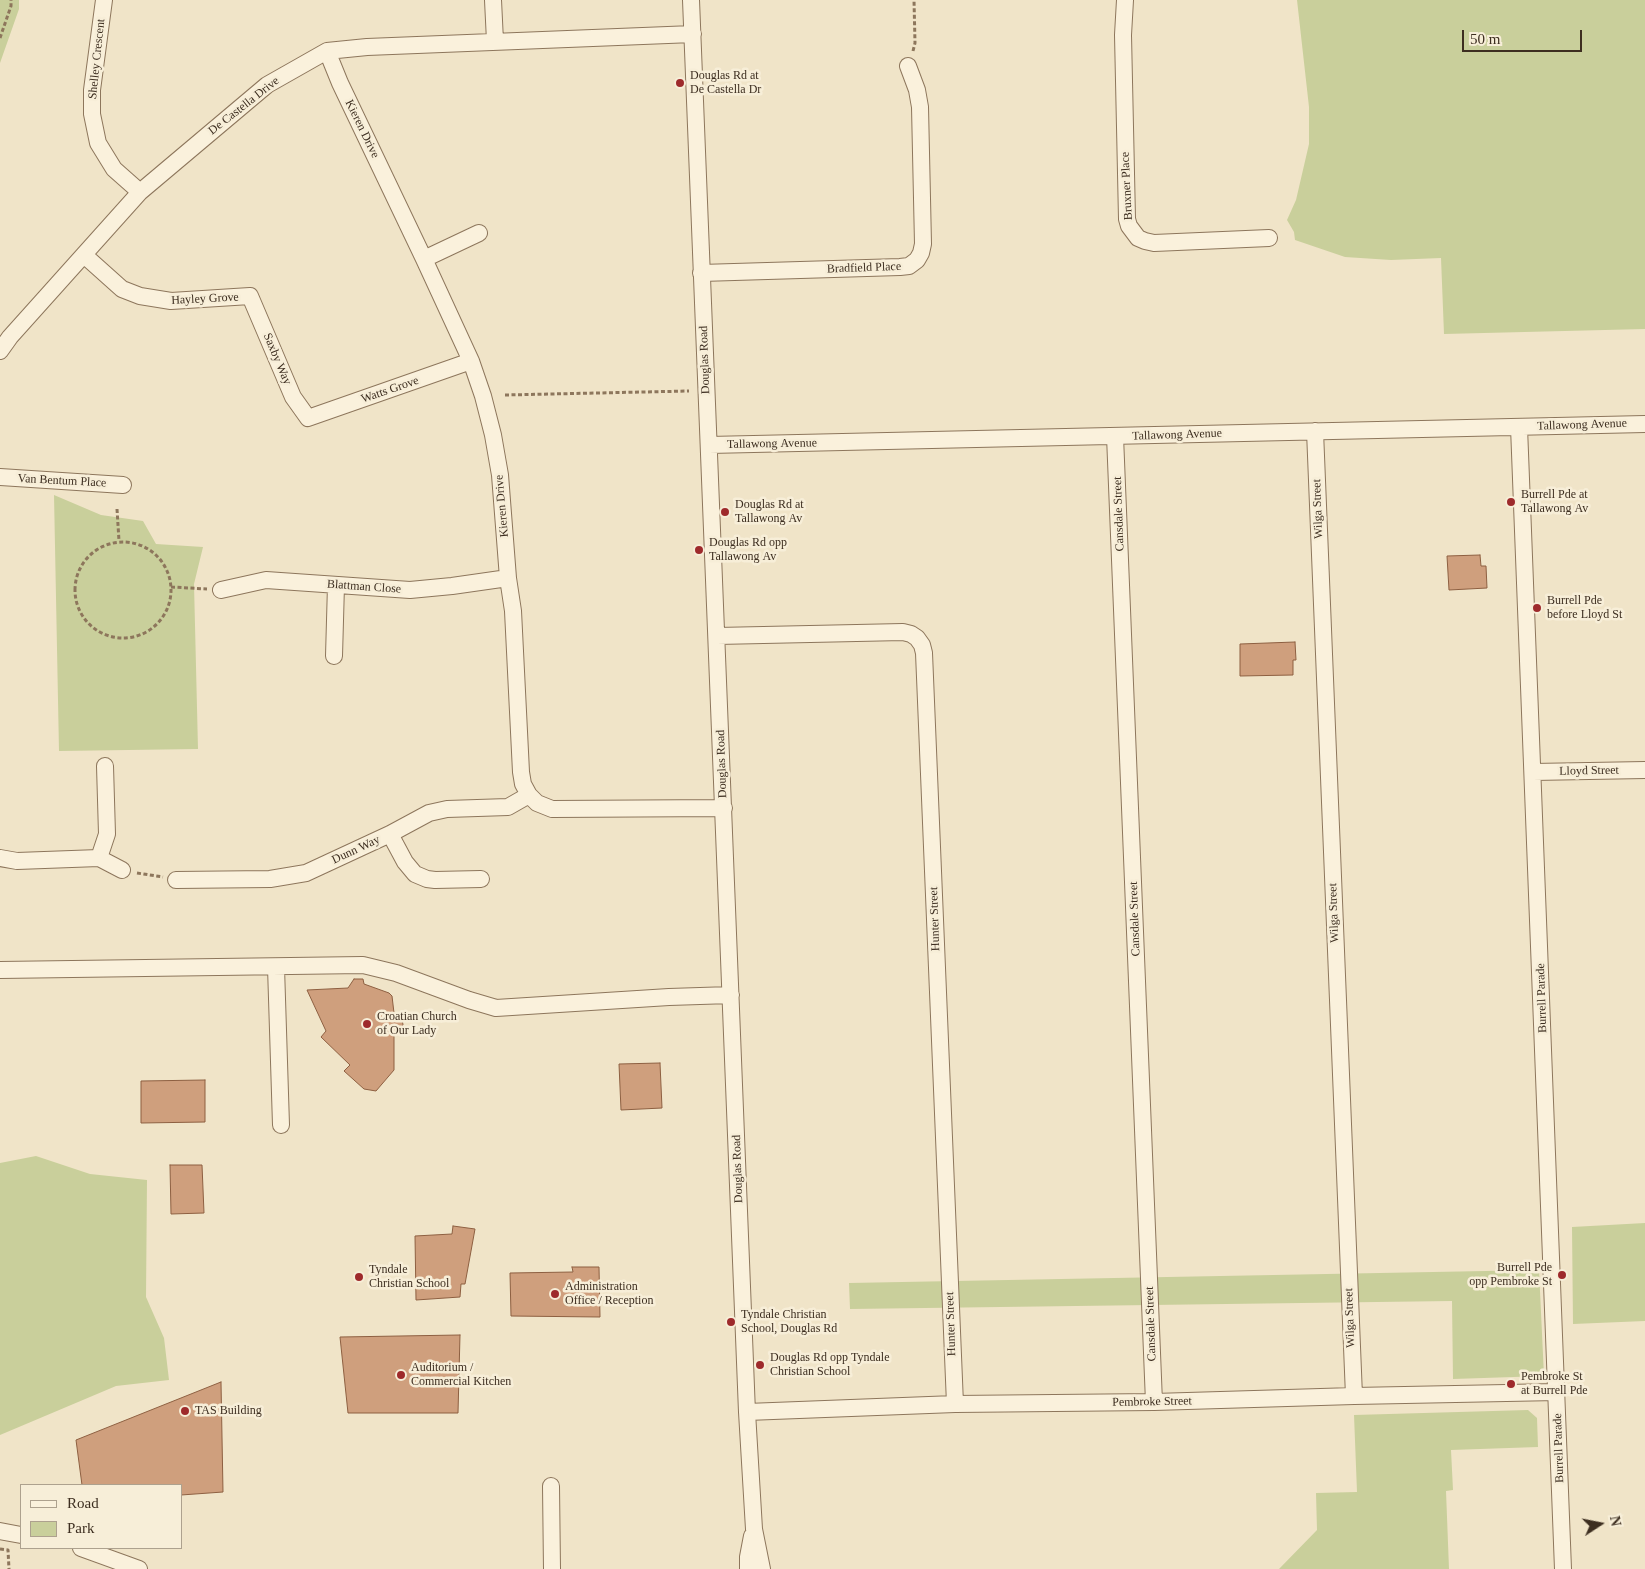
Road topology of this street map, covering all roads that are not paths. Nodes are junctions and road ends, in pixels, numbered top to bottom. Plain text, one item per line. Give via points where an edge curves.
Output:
1 (104, 0) edge
2 (494, 0) edge
3 (692, 0) edge
4 (1125, 0) edge
5 (693, 34) junction
6 (495, 42) junction
7 (327, 51) junction
8 (908, 66) road end
9 (140, 192) junction
10 (478, 233) dead end
11 (1269, 238) dead end
12 (84, 255) junction
13 (424, 259) junction
14 (701, 273) junction
15 (250, 296) joint
16 (0, 351) edge
17 (471, 361) junction
18 (308, 418) joint
19 (1645, 424) edge
20 (1519, 427) junction
21 (1315, 431) junction
22 (1116, 436) junction
23 (709, 445) junction
24 (0, 477) edge
25 (123, 485) dead end
26 (508, 578) junction
27 (336, 585) junction
28 (221, 590) road end
29 (717, 636) junction
30 (334, 656) dead end
31 (105, 766) dead end
32 (1645, 770) edge
33 (1533, 772) junction
34 (529, 795) junction
35 (724, 808) junction
36 (390, 834) junction
37 (0, 858) edge
38 (98, 858) junction
39 (122, 870) road end
40 (481, 879) dead end
41 (176, 880) road end
42 (276, 966) junction
43 (0, 970) edge
44 (731, 995) junction
45 (281, 1125) dead end
46 (1556, 1392) junction
47 (1354, 1396) junction
48 (1154, 1402) junction
49 (955, 1404) junction
50 (747, 1412) junction
51 (551, 1486) dead end
52 (754, 1529) junction
53 (0, 1531) edge
54 (20, 1535) edge
55 (84, 1549) edge
56 (139, 1569) edge
57 (552, 1569) edge
58 (748, 1569) edge
59 (762, 1569) edge
60 (1563, 1569) edge

1 - 9 street, Shelley Crescent via 92,90 92,114 98,143 114,169
2 - 6 street
3 - 5 street, Douglas Road
4 - 11 street, Bruxner Place via 1123,35 1129,226 1138,238 1154,243
5 - 6 street, De Castella Drive
5 - 14 street, Douglas Road
6 - 7 street, De Castella Drive
7 - 9 street, De Castella Drive via 267,85
7 - 13 street, Kieren Drive
8 - 14 street, Bradfield Place via 920,107 923,244 917,260 909,266 900,267
9 - 12 street, De Castella Drive
10 - 13 street
12 - 15 street, Hayley Grove via 122,289 140,296 171,301
12 - 16 street, De Castella Drive
13 - 17 street, Kieren Drive
14 - 23 street, Douglas Road
15 - 18 street, Saxby Way via 293,397
17 - 18 street, Watts Grove
17 - 26 street, Kieren Drive via 493,435 500,475
19 - 20 street, Tallawong Avenue
20 - 21 street, Tallawong Avenue
20 - 33 street, Burrell Parade
21 - 22 street, Tallawong Avenue
21 - 47 street, Wilga Street
22 - 23 street, Tallawong Avenue
22 - 48 street, Cansdale Street
23 - 29 street, Douglas Road
24 - 25 street, Van Bentum Place
26 - 27 street, Blattman Close via 410,590
26 - 34 street, Kieren Drive via 513,611 521,772
27 - 28 street, Blattman Close via 266,580
27 - 30 street
29 - 35 street, Douglas Road
29 - 49 street, Hunter Street via 903,632 917,638 922,645
31 - 38 street via 107,834
32 - 33 street, Lloyd Street
33 - 46 street, Burrell Parade
34 - 35 street via 537,803 552,809
34 - 36 street, Dunn Way via 508,807 447,809 429,813
35 - 44 street, Douglas Road
36 - 40 street via 405,862 416,874 435,880
36 - 41 street, Dunn Way via 306,873 270,879
37 - 38 street via 17,861
38 - 39 street
42 - 43 street
42 - 44 street via 363,965 396,973 496,1008
42 - 45 street
44 - 50 street, Douglas Road
46 - 47 street, Pembroke Street
46 - 60 street, Burrell Parade
47 - 48 street, Pembroke Street
48 - 49 street, Pembroke Street
49 - 50 street, Pembroke Street
50 - 52 street, Douglas Road
51 - 57 street
52 - 58 street, Douglas Road
52 - 59 street, Douglas Road
53 - 54 street
55 - 56 street

